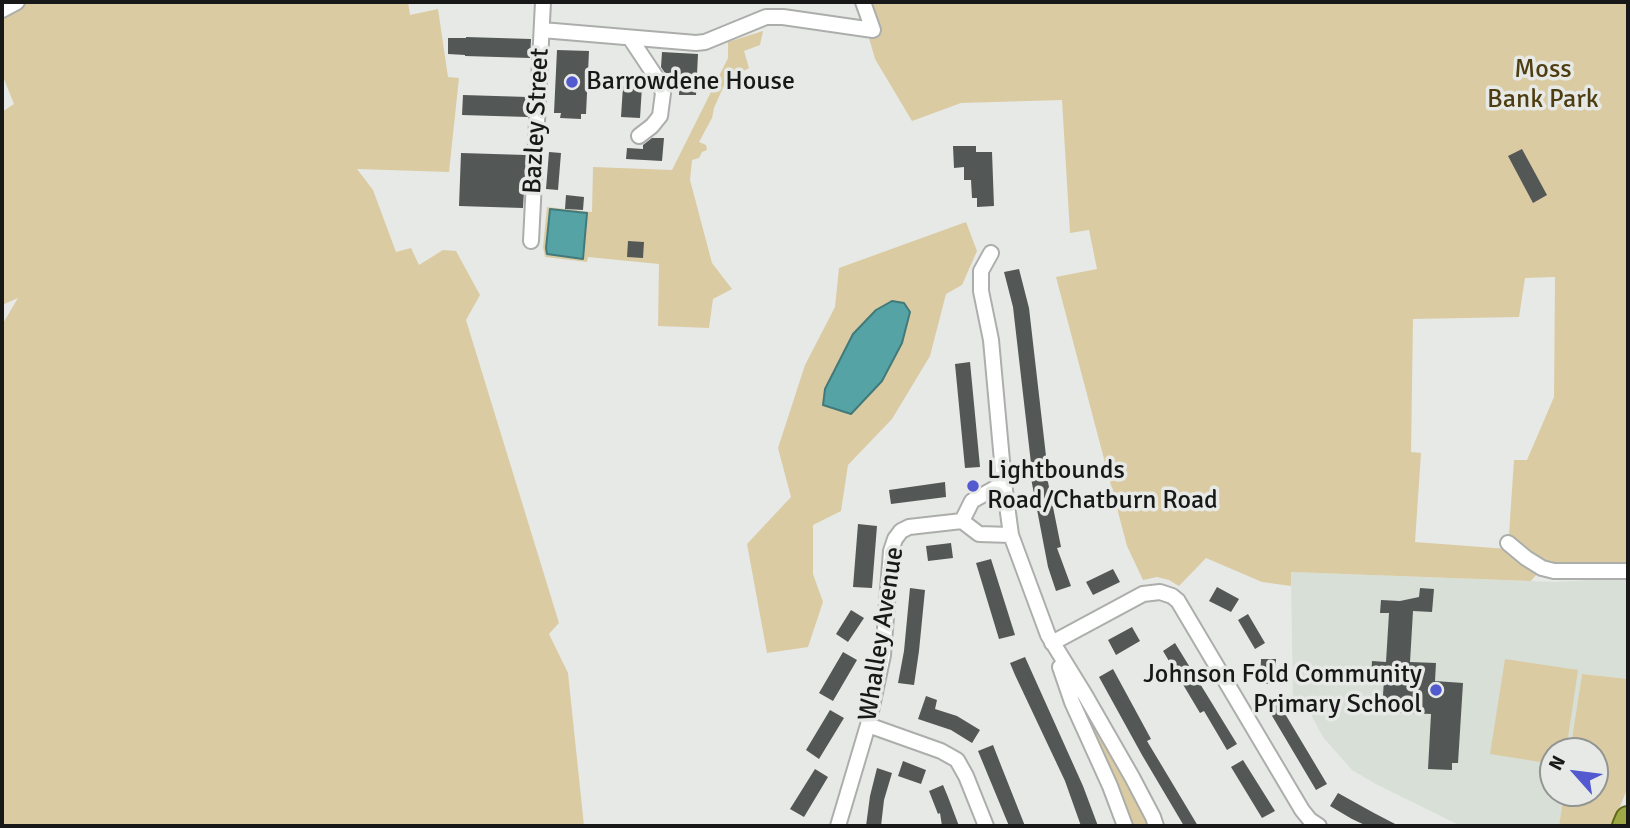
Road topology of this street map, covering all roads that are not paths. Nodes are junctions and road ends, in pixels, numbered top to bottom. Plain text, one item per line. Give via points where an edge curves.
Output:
1 (17, 2) edge
2 (543, 2) edge
3 (863, 2) edge
4 (2, 10) edge
5 (542, 30) junction
6 (631, 38) junction
7 (639, 136) dead end
8 (531, 241) dead end
9 (991, 253) dead end
10 (1004, 483) junction
11 (962, 521) junction
12 (1011, 535) junction
13 (1508, 543) dead end
14 (1628, 571) edge
15 (1052, 643) junction
16 (868, 725) junction
17 (1628, 819) edge
18 (838, 826) edge
19 (986, 826) edge
20 (1125, 826) edge
21 (1157, 826) edge
22 (1319, 826) edge
23 (1625, 826) edge

1 - 4 street
2 - 5 street, Bazley Street
3 - 6 street via 873,30 766,17 705,42
5 - 6 street
5 - 8 street, Bazley Street
6 - 7 street via 663,93 660,116
9 - 10 street via 981,271 981,291 991,340
10 - 11 street via 972,501
10 - 12 street
11 - 12 street via 979,534
11 - 16 street, Whalley Avenue via 909,527 895,539 883,655
12 - 15 street
13 - 14 street via 1542,568 1554,571
15 - 20 street
15 - 21 street
15 - 22 street via 1143,594 1172,596 1302,810
16 - 18 street, Whalley Avenue
16 - 19 street via 957,760
17 - 23 highway

